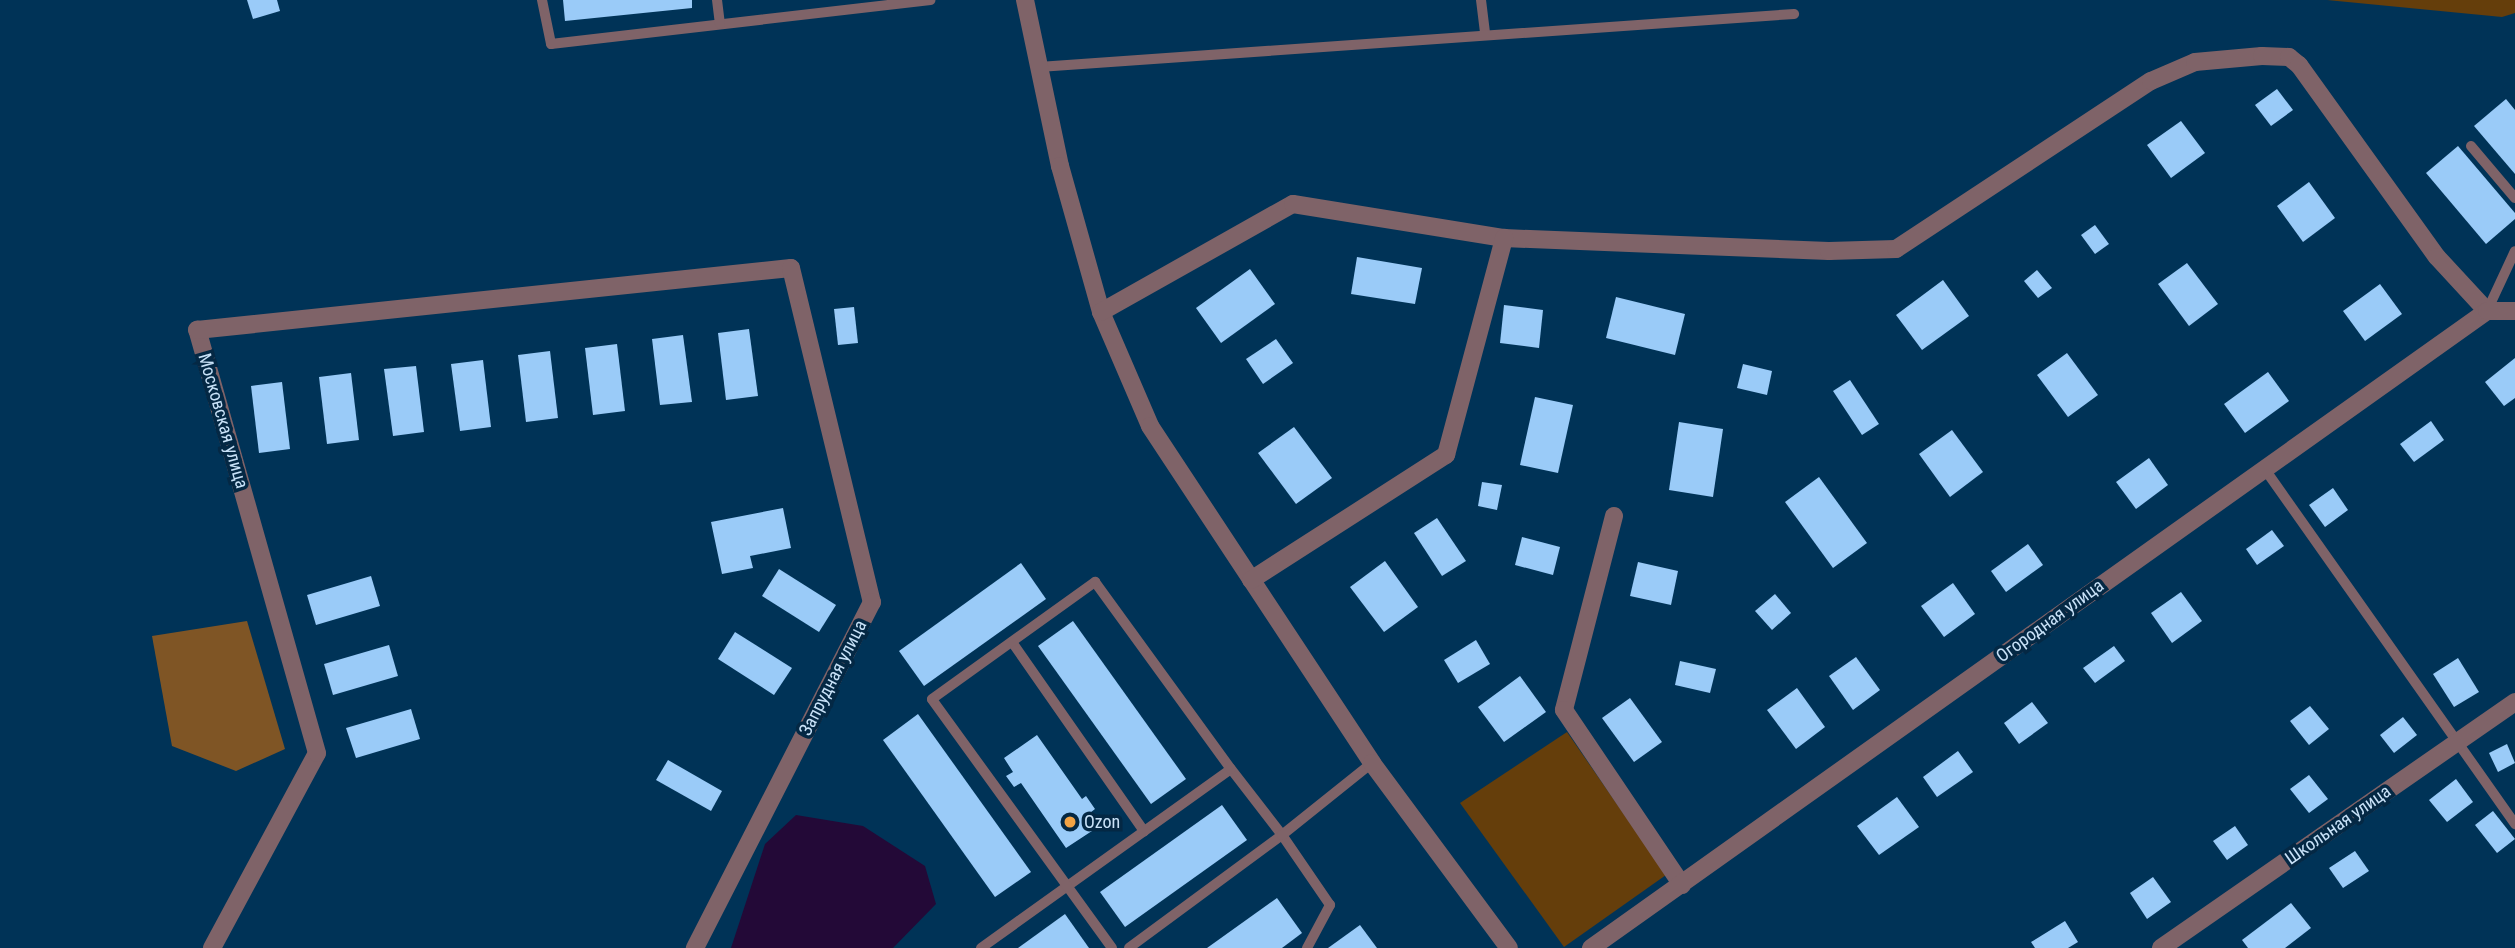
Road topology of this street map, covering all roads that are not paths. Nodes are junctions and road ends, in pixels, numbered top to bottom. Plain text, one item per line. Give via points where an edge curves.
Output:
1 (542, 0) edge
2 (717, 0) edge
3 (930, 0) edge
4 (1025, 0) edge
5 (1481, 0) edge
6 (1794, 13) dead end
7 (720, 24) junction
8 (1485, 35) junction
9 (1039, 67) junction
10 (2471, 146) dead end
11 (2515, 198) edge
12 (1504, 238) junction
13 (2515, 251) edge
14 (791, 268) joint
15 (2487, 311) junction
16 (2515, 311) edge
17 (1101, 313) junction
18 (2264, 467) junction
19 (1614, 516) dead end
20 (1251, 580) junction
21 (1012, 642) junction
22 (2515, 702) edge
23 (2458, 741) junction
24 (1372, 763) junction
25 (1231, 769) junction
26 (2515, 824) edge
27 (1144, 831) junction
28 (1282, 835) junction
29 (1068, 885) junction
30 (1682, 885) junction
31 (212, 948) edge
32 (695, 948) edge
33 (981, 948) edge
34 (1112, 948) edge
35 (1129, 948) edge
36 (1307, 948) edge
37 (1509, 948) edge
38 (1591, 948) edge
39 (2161, 948) edge

1 - 7 lane via 551,44
2 - 7 lane
3 - 7 lane
4 - 9 street
5 - 8 lane
6 - 8 lane
8 - 9 lane
9 - 17 street via 1060,166
10 - 11 lane
12 - 15 street via 1829,251 1896,249 2151,81 2195,62 2289,57 2308,74 2437,257
12 - 17 street via 1293,204
12 - 20 street via 1446,455
13 - 15 lane
14 - 31 street, Московская улица via 197,330 317,753
14 - 32 street, Запрудная улица via 872,602
15 - 16 street
15 - 18 street, Огородная улица
17 - 20 street via 1150,426
18 - 23 lane
18 - 30 street, Огородная улица
19 - 30 street via 1564,710
20 - 24 street
21 - 25 lane via 1095,582
21 - 27 lane
21 - 29 lane via 932,699
22 - 23 street, Школьная улица
23 - 26 lane
23 - 39 street, Школьная улица
24 - 28 lane
24 - 37 street
25 - 27 lane
25 - 28 lane
27 - 29 lane
28 - 35 lane
28 - 36 lane via 1330,905
29 - 33 lane
29 - 34 lane
30 - 38 street, Огородная улица

